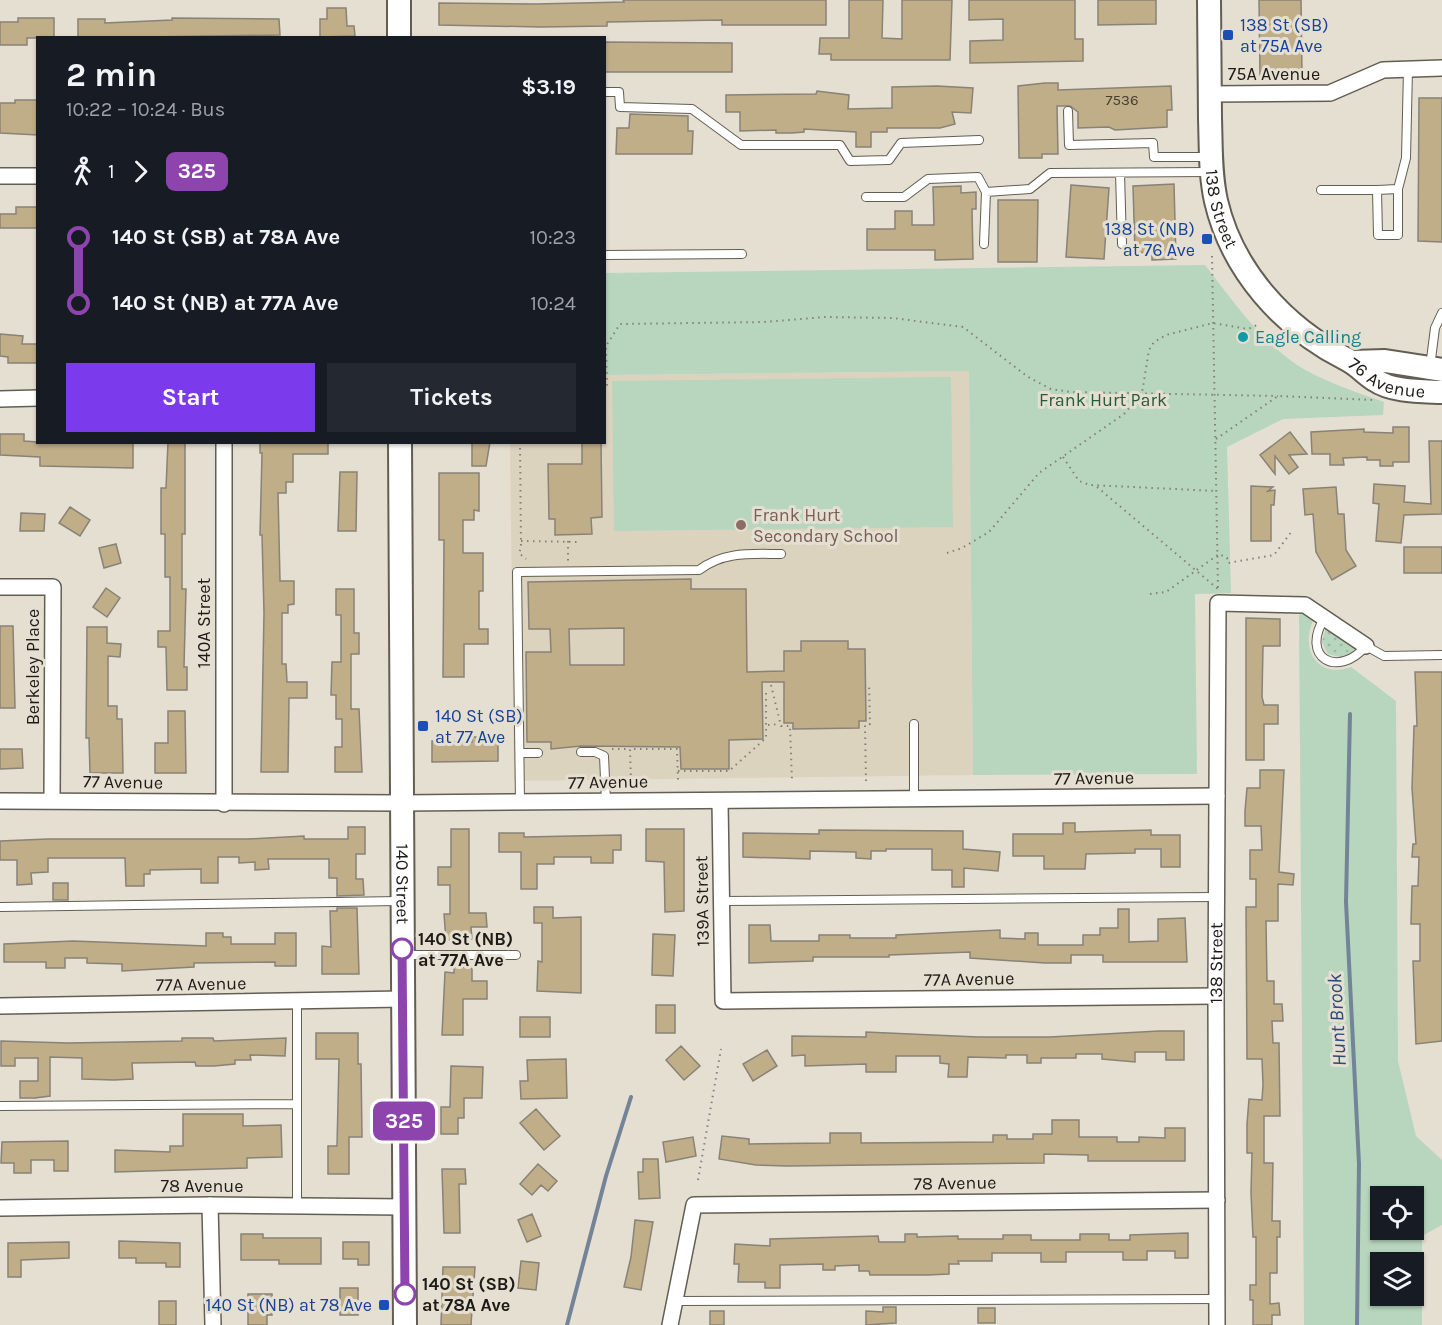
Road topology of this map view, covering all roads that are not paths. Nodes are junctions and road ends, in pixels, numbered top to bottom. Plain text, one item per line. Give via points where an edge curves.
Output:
1 (399, 0) edge
2 (1209, 0) edge
3 (399, 36) edge
4 (1442, 68) edge
5 (1408, 69) junction
6 (606, 92) edge
7 (1210, 94) junction
8 (1068, 111) dead end
9 (979, 140) dead end
10 (1211, 164) junction
11 (1120, 172) junction
12 (0, 176) edge
13 (36, 176) edge
14 (1398, 189) junction
15 (1321, 190) dead end
16 (1377, 190) junction
17 (986, 192) junction
18 (866, 197) dead end
19 (984, 244) dead end
20 (1122, 244) dead end
21 (742, 254) dead end
22 (606, 255) edge
23 (1442, 314) edge
24 (1352, 362) joint
25 (1437, 381) edge
26 (36, 398) edge
27 (0, 399) edge
28 (224, 444) edge
29 (400, 444) edge
30 (781, 554) dead end
31 (0, 587) edge
32 (1325, 617) junction
33 (1366, 646) junction
34 (1442, 655) edge
35 (914, 724) dead end
36 (581, 752) dead end
37 (519, 753) junction
38 (538, 753) dead end
39 (1217, 796) junction
40 (52, 800) junction
41 (915, 800) junction
42 (0, 801) edge
43 (606, 801) junction
44 (720, 801) junction
45 (520, 802) junction
46 (401, 803) junction
47 (224, 804) junction
48 (1216, 897) junction
49 (402, 901) junction
50 (721, 902) junction
51 (0, 907) edge
52 (402, 955) junction
53 (516, 955) dead end
54 (1216, 996) junction
55 (403, 999) junction
56 (723, 1001) joint
57 (297, 1002) junction
58 (0, 1006) edge
59 (296, 1104) junction
60 (0, 1106) edge
61 (1217, 1200) junction
62 (210, 1205) junction
63 (297, 1205) junction
64 (404, 1207) junction
65 (0, 1208) edge
66 (1217, 1299) junction
67 (675, 1301) junction
68 (213, 1325) edge
69 (405, 1325) edge
70 (670, 1325) edge
71 (1218, 1325) edge

1 - 3 main road
2 - 7 main road, 138 Street
4 - 5 street, 75A Avenue
5 - 7 street, 75A Avenue via 1383,70 1330,93
5 - 14 lane via 1406,158
6 - 9 lane via 619,92 620,107 692,108 741,145 840,145 850,160 889,160 901,142
7 - 10 main road, 138 Street
8 - 10 lane via 1069,145 1153,142 1154,157
10 - 11 lane
10 - 24 main road, 138 Street via 1217,204 1227,232 1243,266 1262,293 1300,330
11 - 17 lane via 1050,173 1030,189
11 - 20 lane
12 - 13 street
14 - 16 lane
14 - 16 lane via 1398,234 1378,234
15 - 16 lane
17 - 18 lane via 978,177 928,179 904,197
17 - 19 lane
21 - 22 lane
23 - 25 lane via 1431,344
24 - 25 main road, 76 Avenue via 1376,381
26 - 27 street
28 - 47 street, 140A Street
29 - 46 main road, 140 Street
30 - 37 lane via 728,554 699,570 517,572
31 - 40 street, Berkeley Place via 53,587
32 - 33 street
32 - 33 lane via 1315,635 1315,644 1326,661 1349,660
32 - 39 street, 138 Street via 1296,603 1218,596
33 - 34 lane via 1384,656
35 - 41 lane
36 - 43 lane via 603,756
37 - 38 lane
37 - 45 lane
39 - 41 street, 77 Avenue
39 - 48 street, 138 Street
40 - 42 street, 77 Avenue
40 - 47 street, 77 Avenue
41 - 44 street, 77 Avenue
43 - 44 street, 77 Avenue
43 - 45 street, 77 Avenue
44 - 50 street, 139A Street
45 - 46 street, 77 Avenue
46 - 47 street, 77 Avenue
46 - 49 main road, 140 Street
48 - 50 lane
48 - 54 street, 138 Street
49 - 51 lane
49 - 52 main road, 140 Street
50 - 56 street, 139A Street
52 - 53 lane
52 - 55 main road, 140 Street
54 - 56 street, 77A Avenue
54 - 61 street, 138 Street
55 - 57 street, 77A Avenue
55 - 64 main road, 140 Street
57 - 58 street, 77A Avenue
57 - 59 lane
59 - 60 lane
59 - 63 lane
61 - 66 street, 138 Street
61 - 67 street, 78 Avenue via 694,1205
62 - 63 street, 78 Avenue
62 - 65 street, 78 Avenue
62 - 68 street
63 - 64 street, 78 Avenue
64 - 69 main road, 140 Street
66 - 67 lane
66 - 71 street, 138 Street
67 - 70 street

